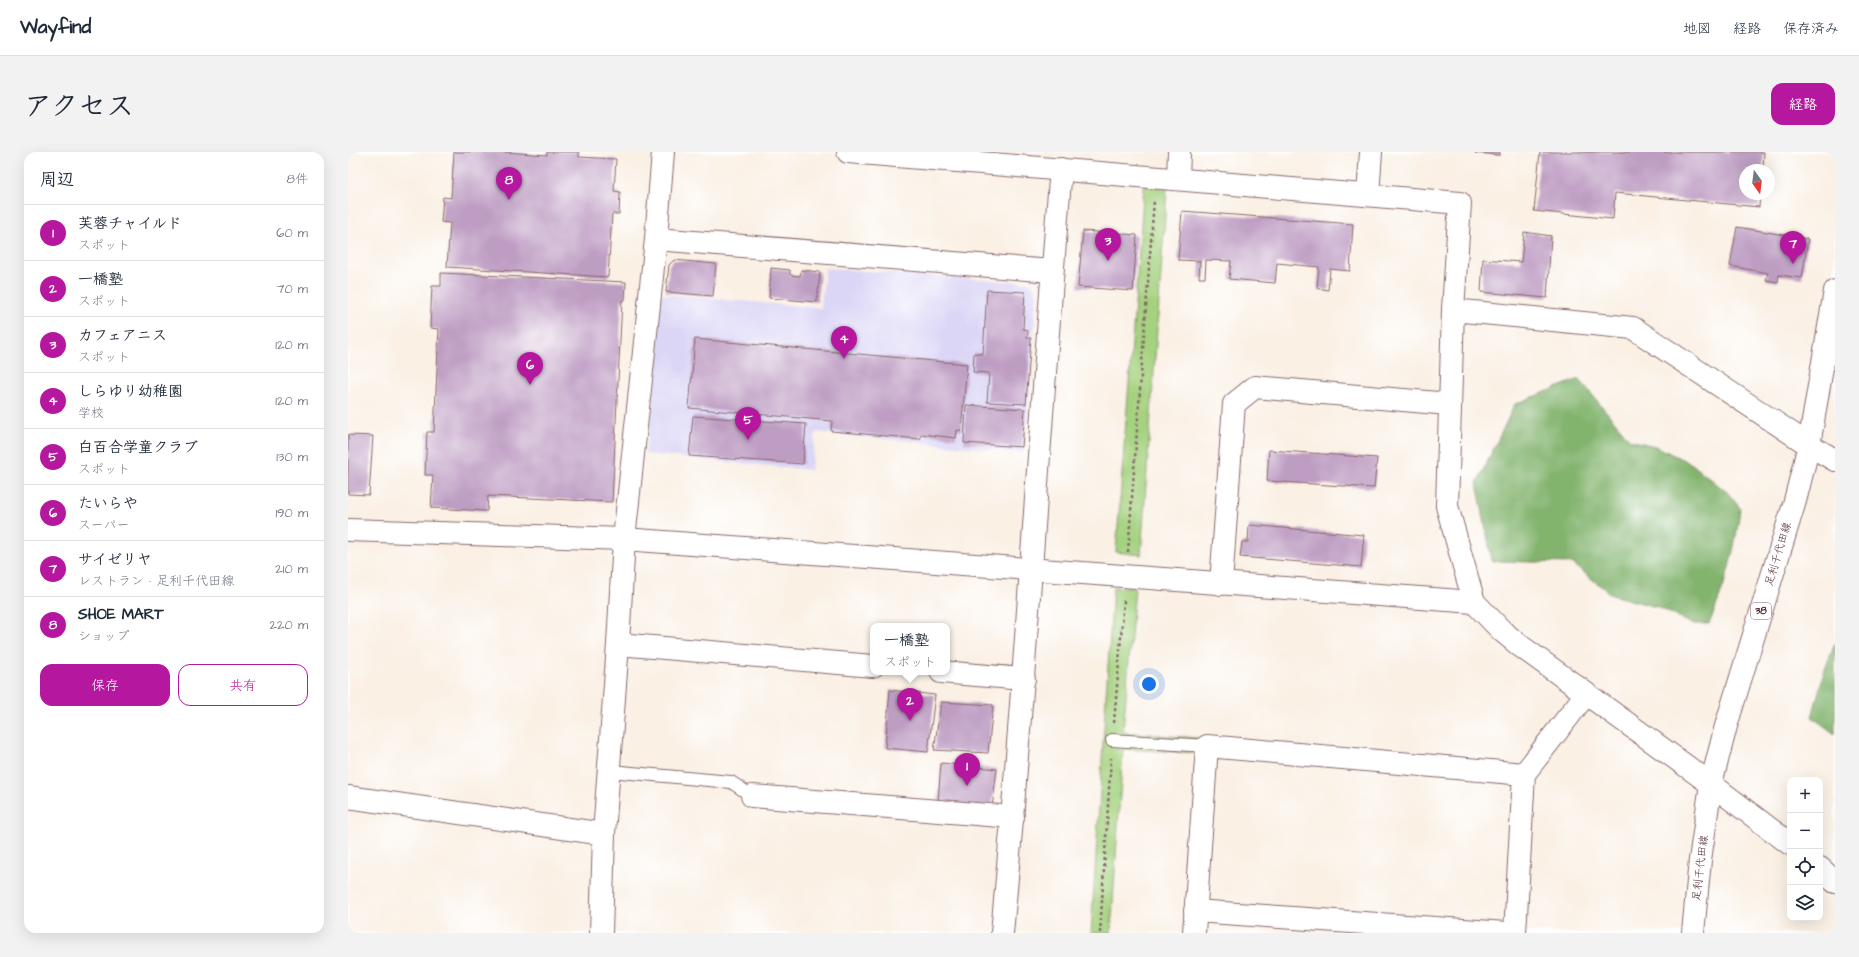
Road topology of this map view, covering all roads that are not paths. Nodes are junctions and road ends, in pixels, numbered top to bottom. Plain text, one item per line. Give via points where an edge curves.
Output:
1 (663, 152) edge
2 (848, 152) edge
3 (1179, 152) edge
4 (1371, 152) edge
5 (1061, 170) junction
6 (1178, 179) junction
7 (1368, 195) junction
8 (656, 239) junction
9 (1052, 271) junction
10 (1835, 291) edge
11 (1453, 310) junction
12 (1449, 404) junction
13 (1809, 445) junction
14 (1835, 460) edge
15 (348, 530) edge
16 (624, 539) junction
17 (1030, 569) junction
18 (1221, 584) junction
19 (1474, 602) junction
20 (618, 644) junction
21 (870, 666) edge
22 (950, 673) edge
23 (1024, 679) junction
24 (1586, 694) junction
25 (1112, 740) dead end
26 (1207, 746) junction
27 (610, 771) junction
28 (1524, 774) junction
29 (1711, 784) junction
30 (752, 796) joint
31 (348, 797) edge
32 (1013, 817) junction
33 (604, 834) junction
34 (1787, 842) edge
35 (1823, 871) edge
36 (1835, 882) edge
37 (1195, 911) junction
38 (601, 933) edge
39 (1002, 933) edge
40 (1194, 933) edge
41 (1506, 933) edge
42 (1515, 933) edge
43 (1693, 933) edge

1 - 8 street
2 - 5 street
3 - 6 street
4 - 7 street
5 - 6 street
5 - 9 street
6 - 7 street
7 - 11 street via 1460,203
8 - 9 street
8 - 16 street
9 - 17 street
10 - 13 street, 足利千代田線 / 38
11 - 12 street
11 - 13 street via 1633,328
12 - 18 street via 1255,387 1234,404
12 - 19 street via 1447,506
13 - 14 street
13 - 29 street, 足利千代田線 / 38 via 1795,501 1726,726
15 - 16 street
16 - 17 street
16 - 20 street
17 - 18 street
17 - 23 street
18 - 19 street
19 - 24 street via 1502,631
20 - 21 street
20 - 27 street
22 - 23 street
23 - 32 street
24 - 28 street
24 - 29 street
25 - 26 lane
26 - 28 street
26 - 37 street
27 - 30 lane via 731,782
27 - 33 street
28 - 42 street
29 - 34 street
29 - 43 street, 足利千代田線 / 38
30 - 32 street
31 - 33 street
32 - 39 street
33 - 38 street
35 - 36 street
37 - 40 street
37 - 41 street

